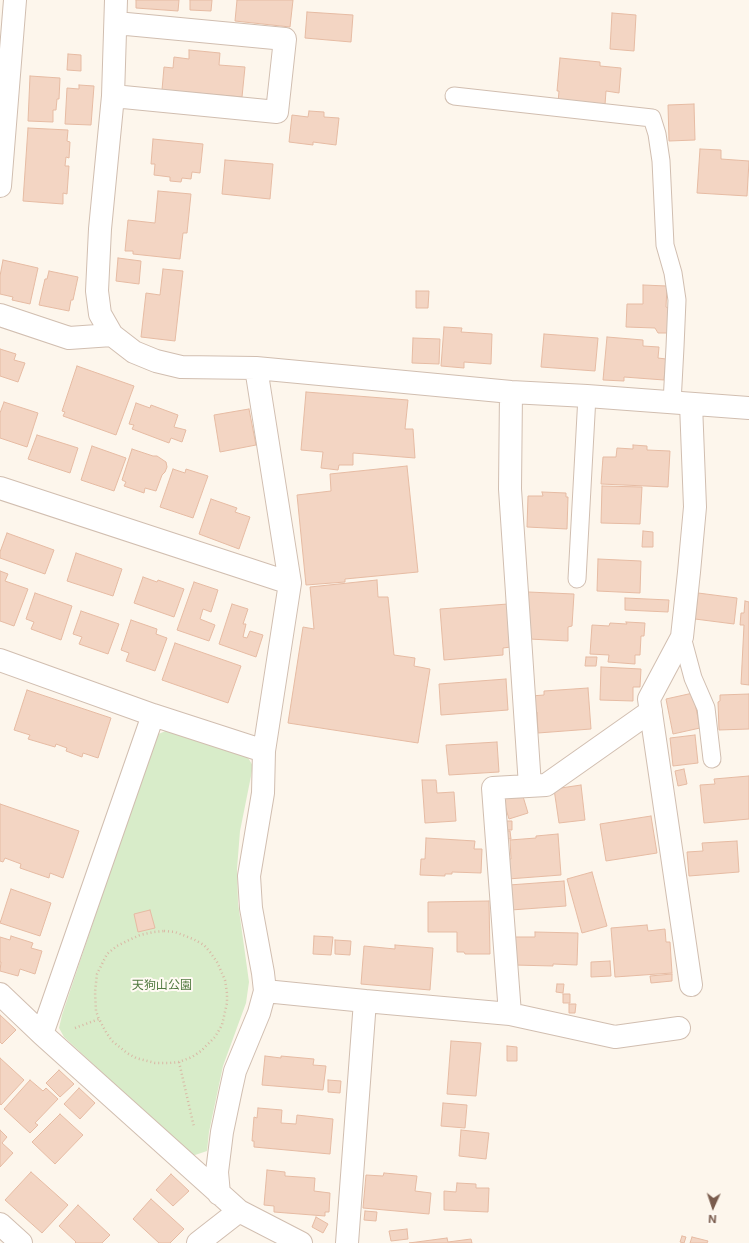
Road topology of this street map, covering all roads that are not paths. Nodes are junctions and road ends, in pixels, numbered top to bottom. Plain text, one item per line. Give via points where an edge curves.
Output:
1 (15, 0) edge
2 (116, 0) edge
3 (116, 23) junction
4 (113, 96) junction
5 (454, 96) dead end
6 (0, 186) edge
7 (0, 315) edge
8 (112, 335) junction
9 (256, 368) junction
10 (511, 392) junction
11 (586, 396) junction
12 (681, 404) junction
13 (749, 408) edge
14 (0, 488) edge
15 (576, 579) dead end
16 (290, 583) junction
17 (682, 637) junction
18 (1, 665) edge
19 (651, 711) junction
20 (153, 715) junction
21 (264, 751) junction
22 (712, 759) dead end
23 (530, 786) junction
24 (691, 985) dead end
25 (265, 991) junction
26 (0, 994) edge
27 (366, 1001) junction
28 (510, 1014) junction
29 (679, 1028) dead end
30 (42, 1034) junction
31 (219, 1194) junction
32 (239, 1211) junction
33 (0, 1224) edge
34 (21, 1243) edge
35 (198, 1243) edge
36 (301, 1243) edge
37 (347, 1243) edge

1 - 6 street
2 - 3 street
3 - 4 street
3 - 4 street via 285,39 277,112
4 - 8 street via 100,229 97,291 100,314
5 - 12 lane via 652,118 661,161 665,245 677,300 675,347
7 - 8 street via 68,338
8 - 9 street via 134,352 181,367
9 - 10 street
9 - 16 street
10 - 11 street
10 - 23 street via 510,489
11 - 12 street
11 - 15 lane
12 - 13 street
12 - 17 street via 695,507
14 - 16 street
16 - 21 street
17 - 19 street via 649,699
17 - 22 lane via 693,678 706,708
18 - 20 street
19 - 23 street via 546,785
19 - 24 street
20 - 21 street
20 - 30 street
21 - 25 street via 263,793 249,876 251,908
23 - 28 street via 493,788
25 - 27 street
25 - 31 street via 259,1013 235,1071 222,1132 217,1172
26 - 30 street
27 - 28 street
27 - 37 street
28 - 29 street via 615,1037
30 - 31 street
31 - 32 street
32 - 35 street
32 - 36 street
33 - 34 street

